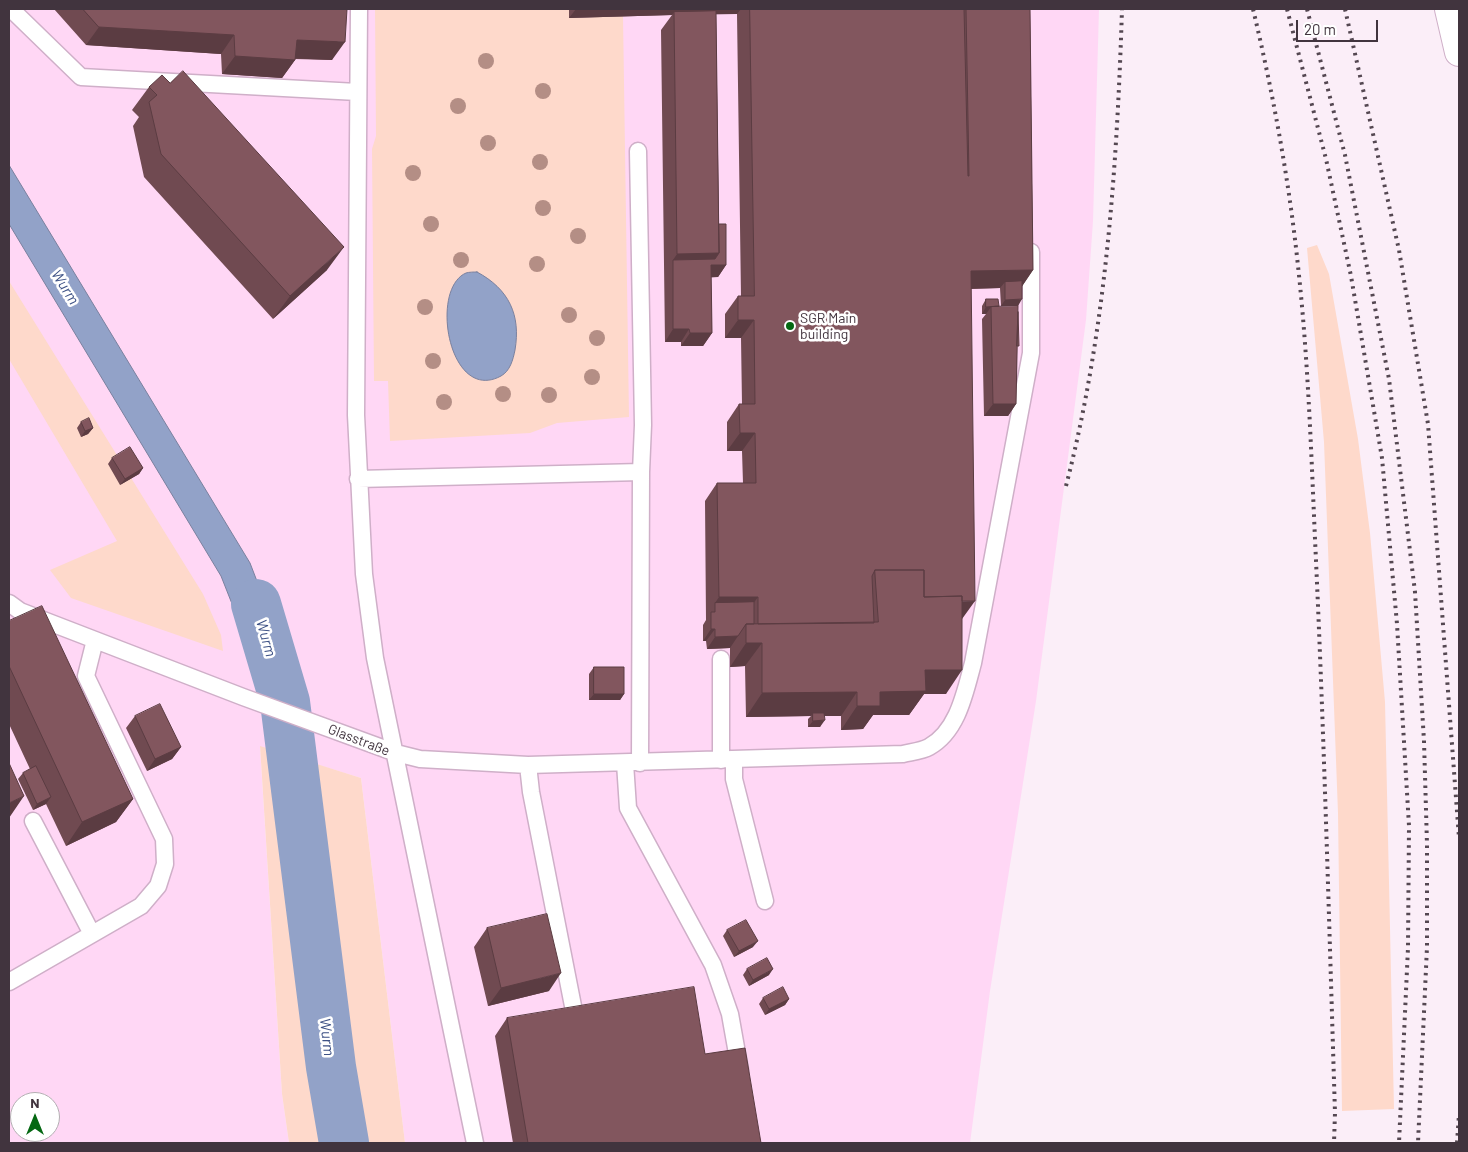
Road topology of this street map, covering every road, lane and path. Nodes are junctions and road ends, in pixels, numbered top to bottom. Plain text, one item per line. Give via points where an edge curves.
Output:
1 (11, 9) edge
2 (359, 9) edge
3 (1449, 9) edge
4 (1459, 52) edge
5 (358, 92) junction
6 (638, 151) dead end
7 (1031, 234) edge
8 (641, 472) junction
9 (358, 479) junction
10 (9, 603) edge
11 (95, 640) junction
12 (721, 659) dead end
13 (396, 754) junction
14 (727, 760) junction
15 (632, 763) junction
16 (528, 764) junction
17 (33, 821) dead end
18 (765, 901) dead end
19 (92, 934) junction
20 (9, 982) edge
21 (573, 1006) edge
22 (743, 1084) edge
23 (475, 1143) edge

1 - 5 lane via 81,77
2 - 5 lane
3 - 4 street
5 - 9 lane
6 - 8 lane
7 - 14 lane via 1031,353 973,663 963,700 948,730 929,747 903,754
8 - 9 lane
8 - 15 lane
9 - 13 lane via 364,574 375,658
10 - 11 lane, Glasstraße
11 - 13 lane, Glasstraße
11 - 19 lane via 86,676 164,839 165,864 158,886 141,906
12 - 14 lane
13 - 16 lane
13 - 23 lane, Glasstraße
14 - 15 lane
14 - 18 lane
15 - 16 lane
15 - 22 lane via 628,808 713,965 730,1014
16 - 21 lane
17 - 19 lane
19 - 20 lane

